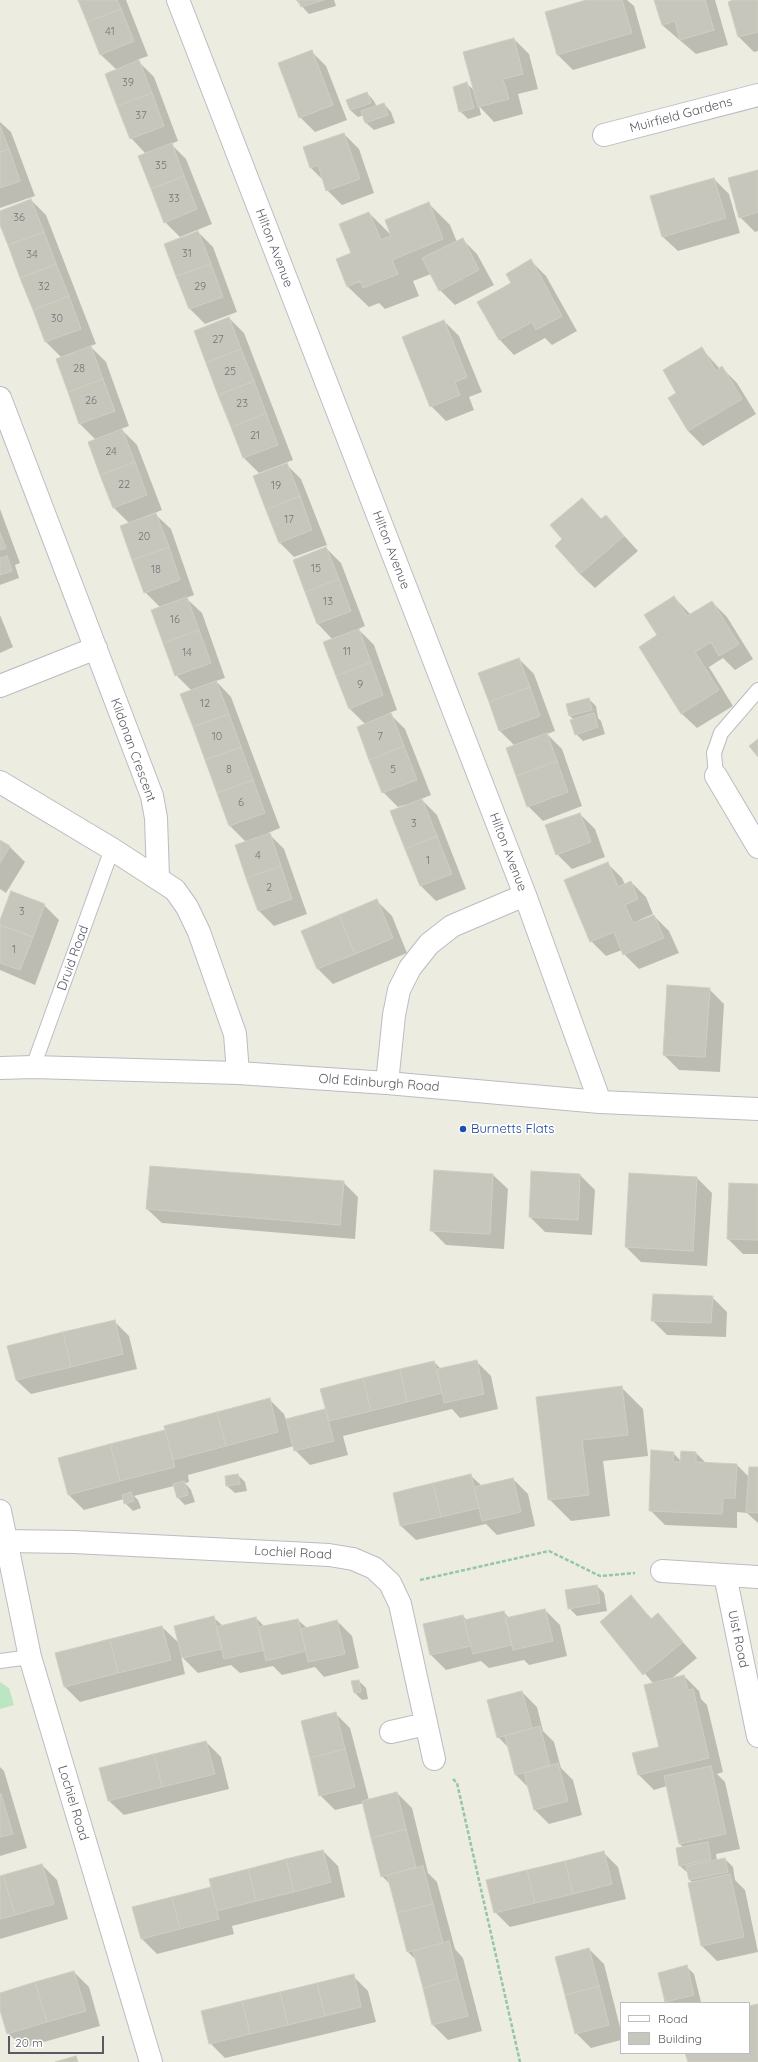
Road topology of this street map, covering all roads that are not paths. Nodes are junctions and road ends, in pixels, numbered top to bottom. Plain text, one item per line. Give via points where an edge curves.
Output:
1 (178, 0) edge
2 (758, 95) edge
3 (604, 135) dead end
4 (1, 403) edge
5 (96, 648) junction
6 (0, 686) edge
7 (758, 690) edge
8 (716, 776) joint
9 (0, 782) edge
10 (758, 848) edge
11 (112, 849) junction
12 (158, 877) junction
13 (525, 895) junction
14 (33, 1067) junction
15 (0, 1068) edge
16 (238, 1073) junction
17 (387, 1083) junction
18 (600, 1102) junction
19 (758, 1109) edge
20 (0, 1511) edge
21 (5, 1541) junction
22 (662, 1571) road end
23 (725, 1575) junction
24 (758, 1577) edge
25 (30, 1657) junction
26 (0, 1662) edge
27 (426, 1724) junction
28 (391, 1732) dead end
29 (758, 1736) edge
30 (434, 1759) road end
31 (151, 2062) edge

1 - 13 street, Hilton Avenue
2 - 3 street, Muirfield Gardens
4 - 5 street, Kildonan Crescent
5 - 6 street
5 - 12 street, Kildonan Crescent via 152,796 156,818
7 - 8 lane via 721,733 714,753
8 - 10 street
9 - 11 street
11 - 12 street
11 - 14 lane, Druid Road
12 - 16 street via 175,890 199,932 235,1034
13 - 17 street via 452,926 429,944 410,968 398,996
13 - 18 street, Hilton Avenue
14 - 15 street, Old Edinburgh Road
14 - 16 street, Old Edinburgh Road
16 - 17 street, Old Edinburgh Road
17 - 18 street, Old Edinburgh Road
18 - 19 street, Old Edinburgh Road
20 - 21 street, Lochiel Road
21 - 25 street, Lochiel Road
21 - 27 street, Lochiel Road via 74,1542 353,1558 374,1568 392,1586 400,1604
22 - 23 street
23 - 24 street
23 - 29 street, Uist Road
25 - 26 lane
25 - 31 street, Lochiel Road
27 - 28 street
27 - 30 street, Lochiel Road

